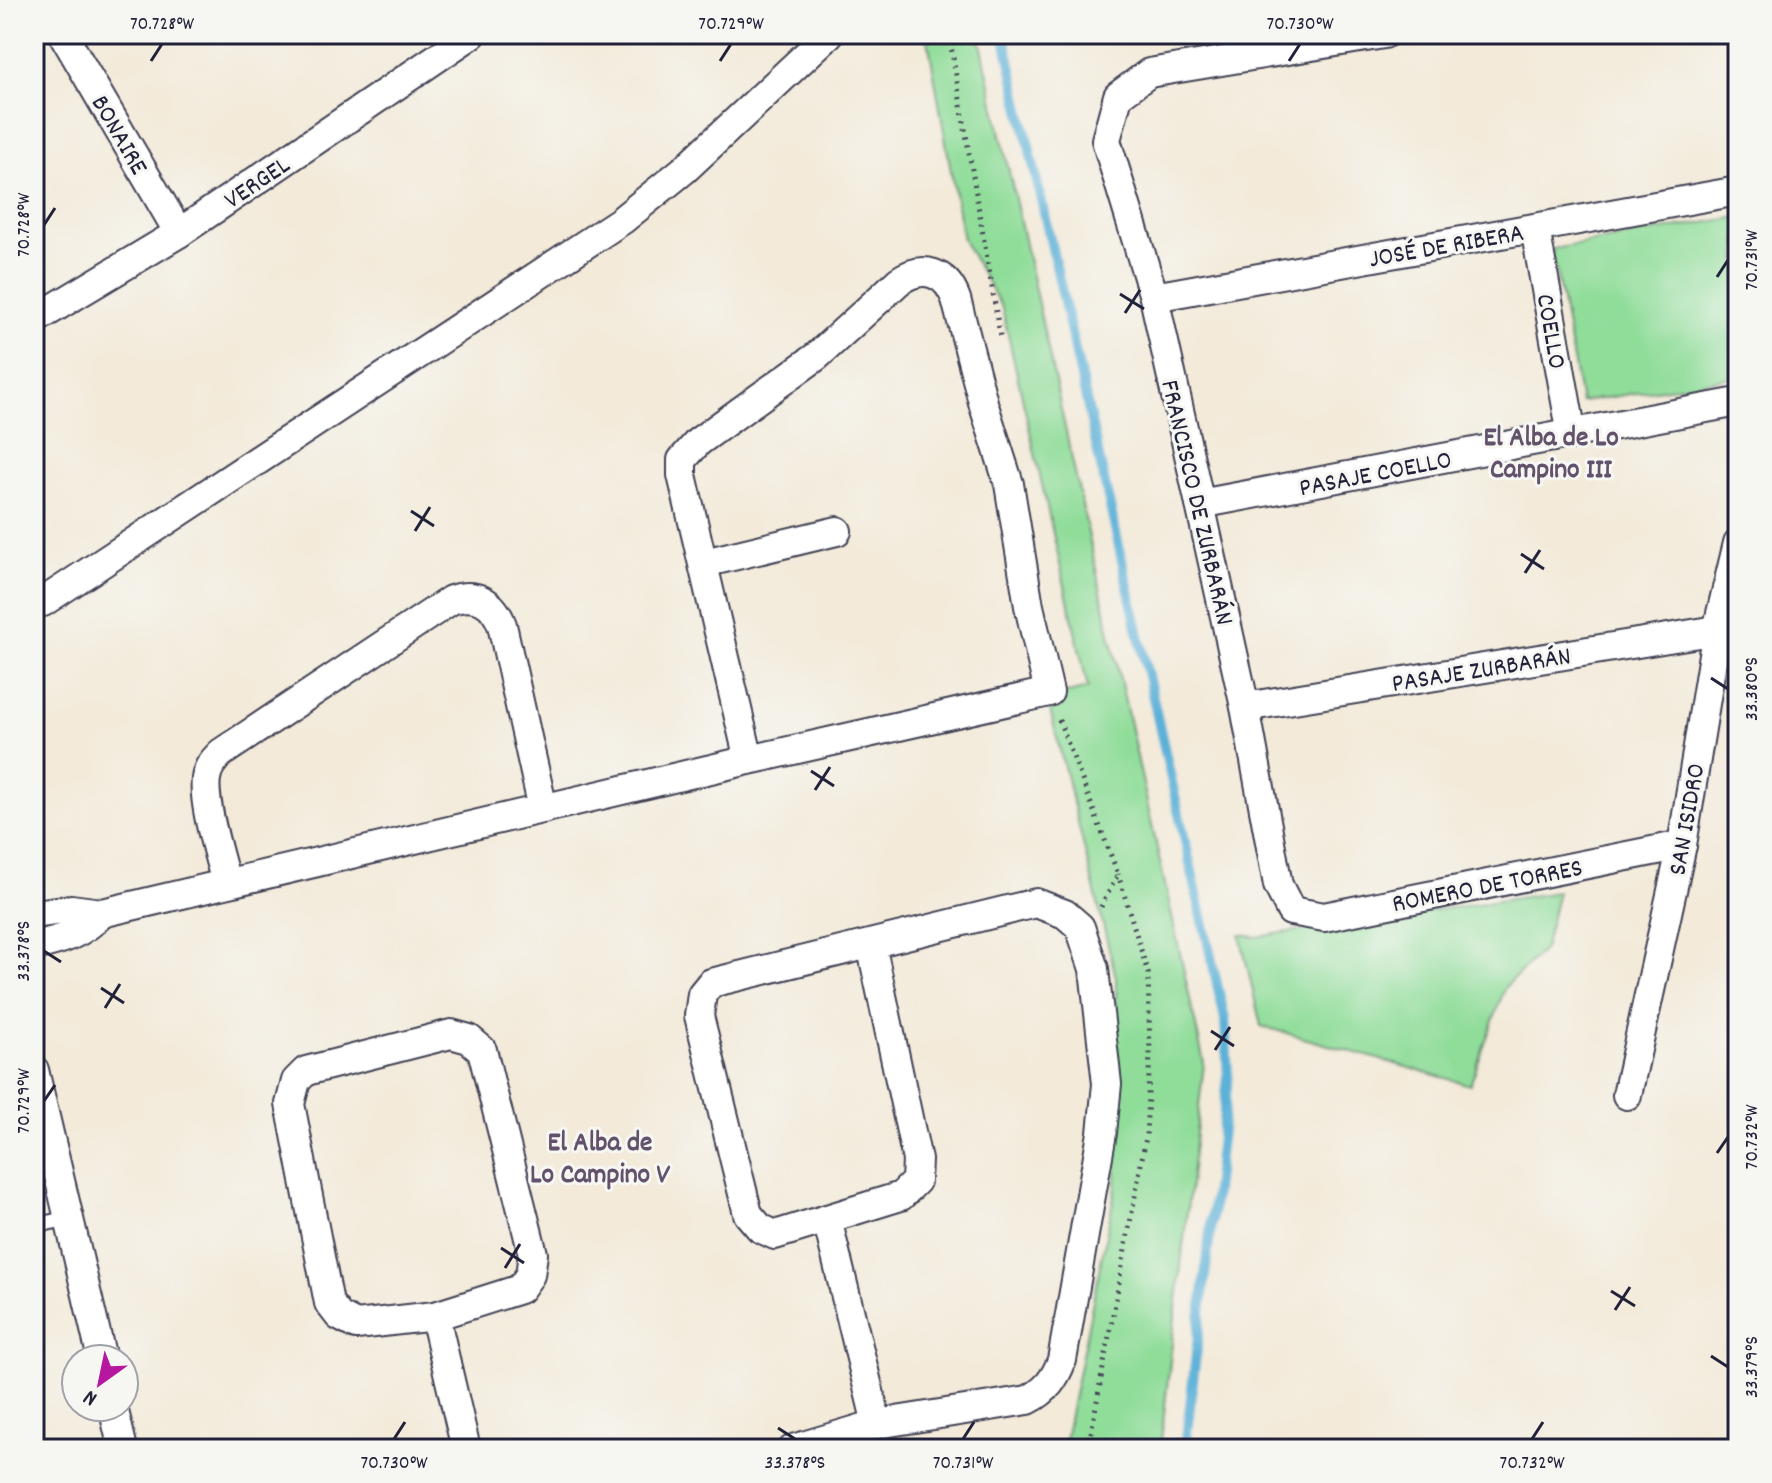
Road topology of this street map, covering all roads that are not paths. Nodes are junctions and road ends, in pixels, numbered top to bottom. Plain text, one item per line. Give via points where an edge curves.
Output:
1 (63, 34) edge
2 (472, 34) edge
3 (829, 34) edge
4 (1384, 34) edge
5 (1738, 191) edge
6 (1535, 228) junction
7 (179, 233) junction
8 (1154, 297) junction
9 (34, 320) edge
10 (1738, 402) edge
11 (1572, 435) junction
12 (1200, 504) junction
13 (837, 531) dead end
14 (1738, 543) edge
15 (704, 563) junction
16 (37, 608) edge
17 (1717, 630) junction
18 (1245, 707) junction
19 (749, 760) junction
20 (543, 809) junction
21 (1682, 845) junction
22 (226, 883) junction
23 (1291, 911) joint
24 (102, 913) junction
25 (34, 914) edge
26 (871, 944) junction
27 (34, 946) edge
28 (34, 1070) edge
29 (1627, 1095) dead end
30 (40, 1121) edge
31 (69, 1218) junction
32 (827, 1219) junction
33 (34, 1226) edge
34 (435, 1316) junction
35 (98, 1343) edge
36 (117, 1423) edge
37 (877, 1424) junction
38 (123, 1449) edge
39 (466, 1449) edge
40 (793, 1449) edge

1 - 7 street, BONAIRE
2 - 7 street, VERGEL
3 - 16 street via 685,169 622,220
4 - 8 street, FRANCISCO DE ZURBARÁN via 1149,73 1118,96 1106,140
5 - 6 street, JOSÉ DE RIBERA
6 - 8 street, JOSÉ DE RIBERA
6 - 11 street, COELLO
7 - 9 street, VERGEL
8 - 12 street, FRANCISCO DE ZURBARÁN
10 - 11 street, PASAJE COELLO
11 - 12 street, PASAJE COELLO
12 - 18 street, FRANCISCO DE ZURBARÁN
13 - 15 street
14 - 17 street, SAN ISIDRO
15 - 19 street
15 - 19 street via 682,460 698,442 807,364 909,274 933,272 944,278 952,287 1009,484 1049,692
17 - 18 street, PASAJE ZURBARÁN
17 - 21 street, SAN ISIDRO
18 - 23 street, FRANCISCO DE ZURBARÁN via 1278,885
19 - 20 street
20 - 22 street
20 - 22 street via 502,625 491,605 461,597 213,761 206,796
21 - 23 street, ROMERO DE TORRES via 1324,917
21 - 29 street, SAN ISIDRO
22 - 24 street
24 - 25 street via 71,909
24 - 27 street via 73,936
26 - 32 street via 917,1160 916,1181 901,1196
26 - 32 street via 711,983 702,994 699,1016 748,1214 775,1235
26 - 37 street via 1036,903 1065,914 1080,927 1094,969 1107,1084 1057,1375 1028,1400
28 - 30 street
30 - 31 street
31 - 33 lane
31 - 35 street
32 - 37 street
34 - 34 street via 520,1289 530,1275 533,1254 482,1050 451,1034 306,1071 296,1081 290,1104 329,1303 356,1325
34 - 39 street
36 - 38 street
37 - 40 street

